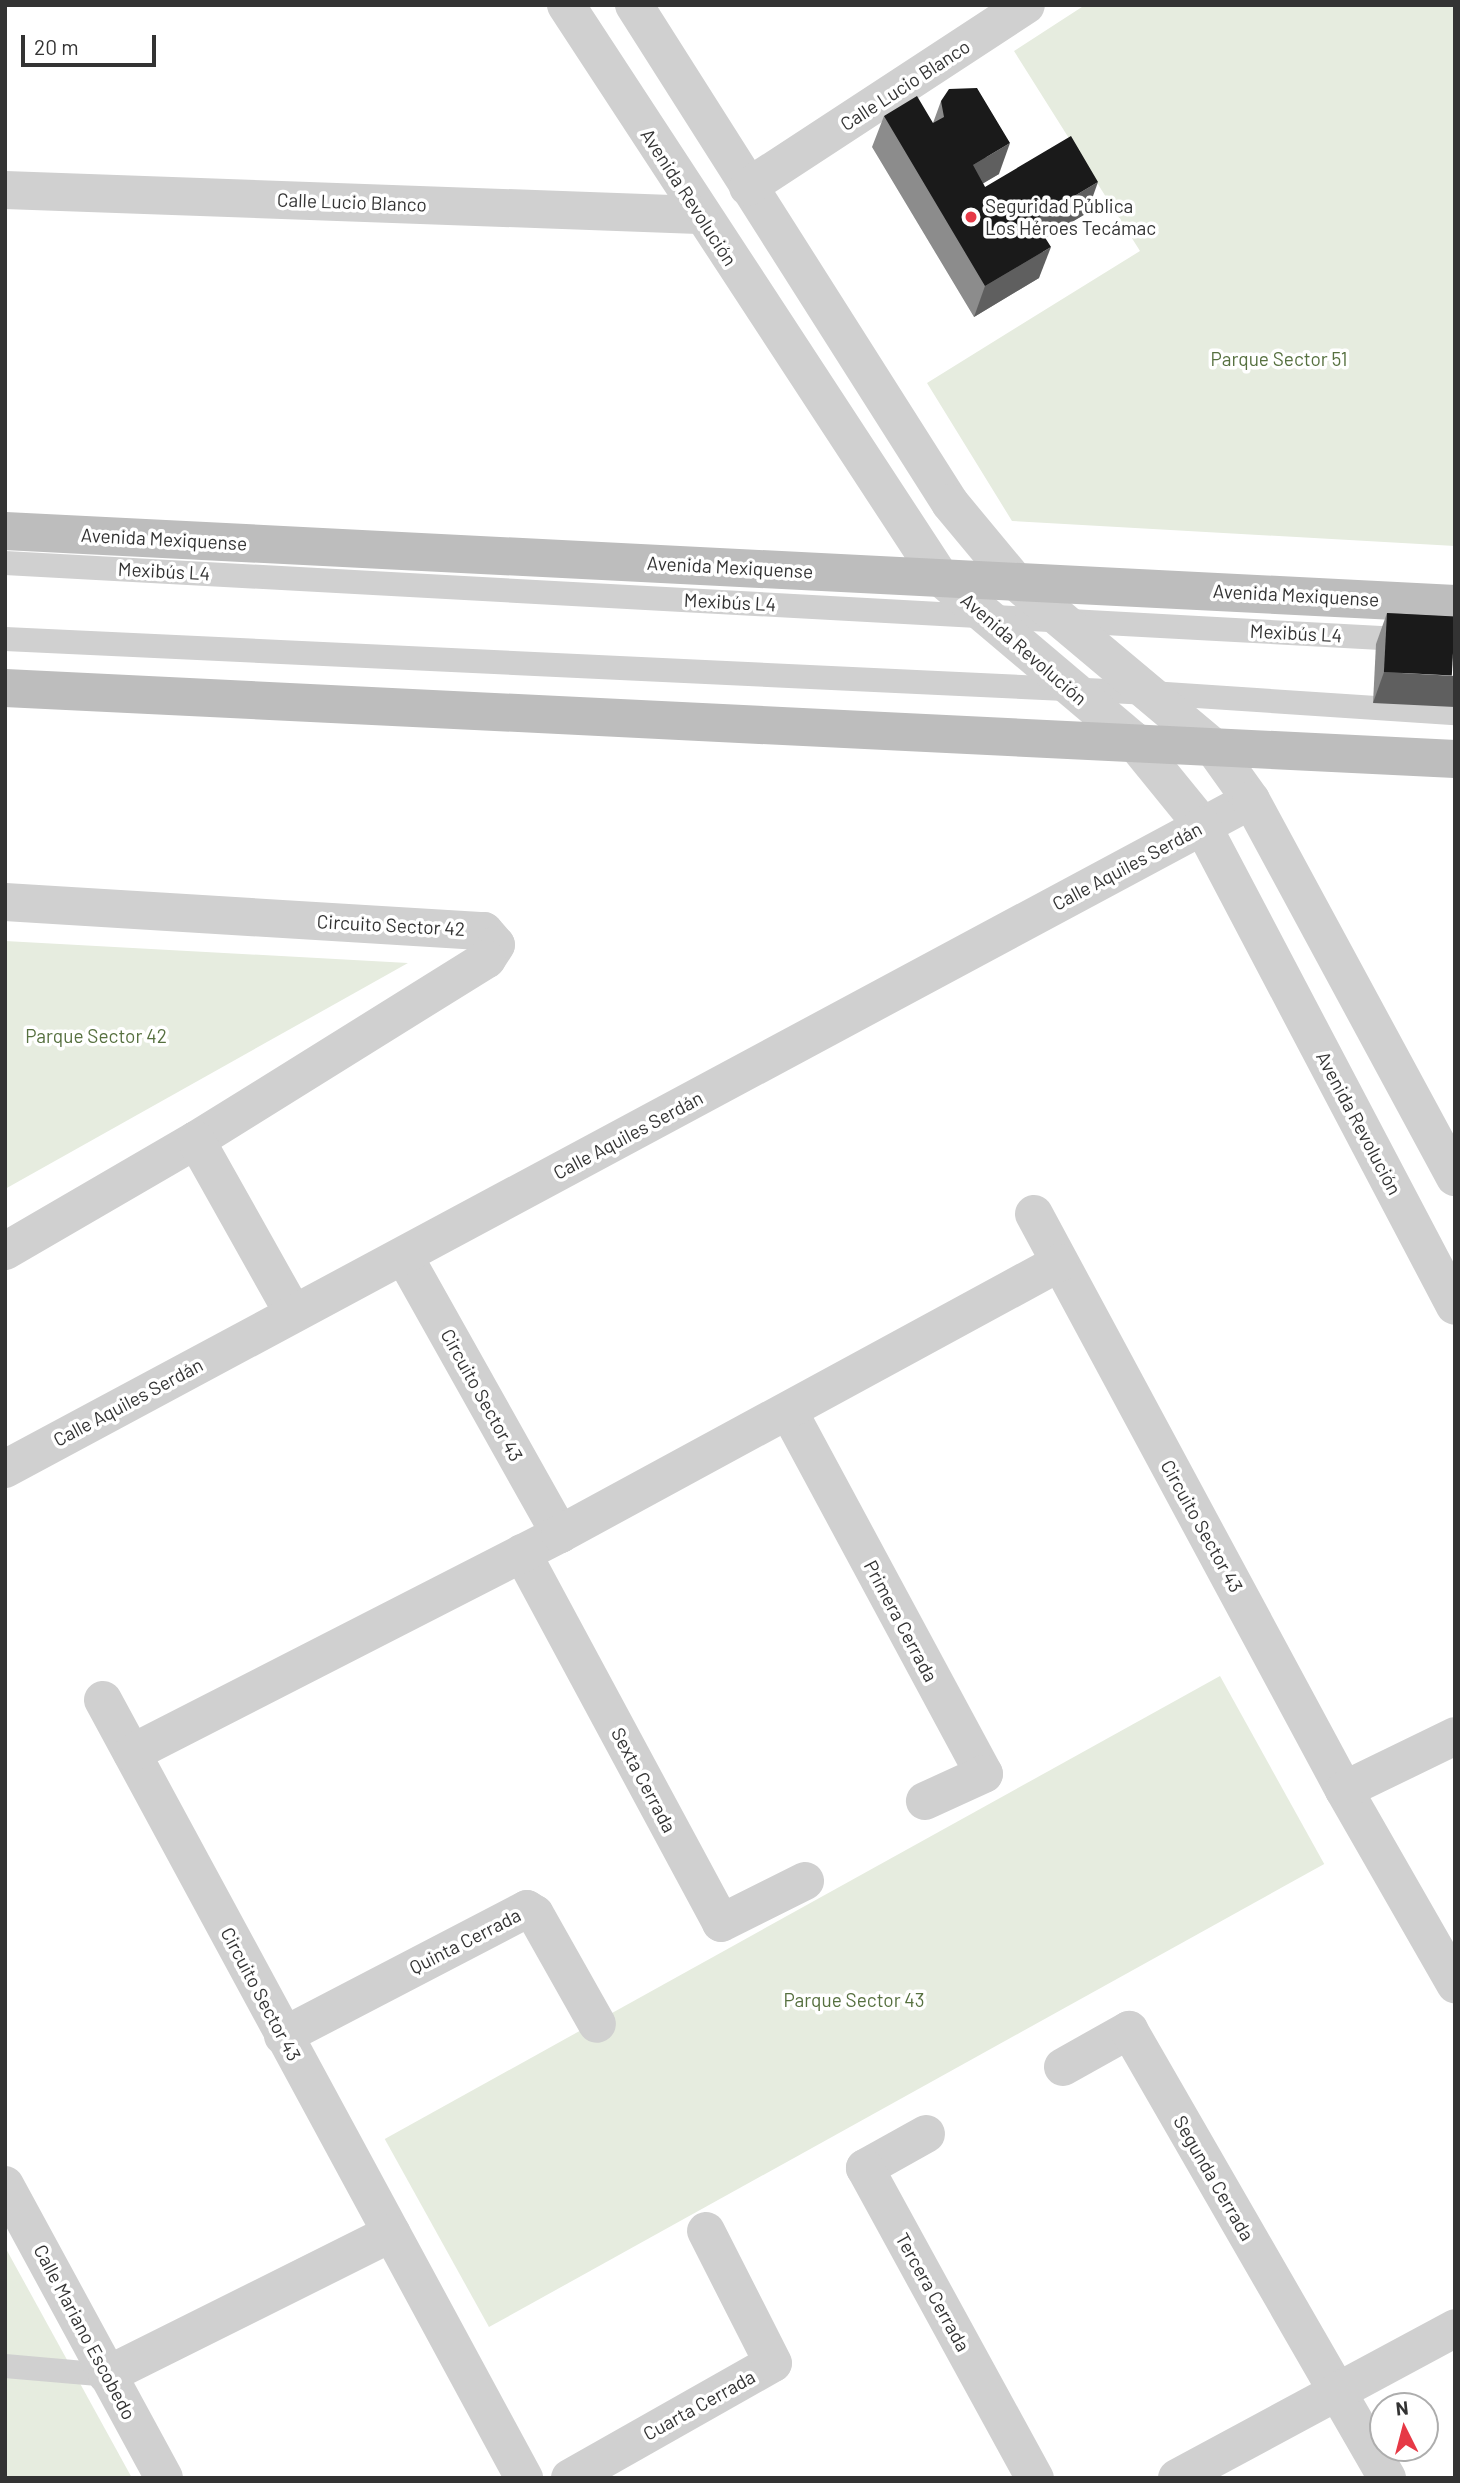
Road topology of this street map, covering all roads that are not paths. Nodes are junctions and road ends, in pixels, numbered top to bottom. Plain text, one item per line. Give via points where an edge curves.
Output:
1 (566, 5) edge
2 (635, 5) edge
3 (1026, 5) edge
4 (748, 187) junction
5 (5, 190) edge
6 (699, 215) junction
7 (5, 531) edge
8 (5, 564) edge
9 (940, 577) junction
10 (1014, 580) junction
11 (1455, 604) edge
12 (987, 617) junction
13 (1066, 620) junction
14 (5, 639) edge
15 (1455, 642) edge
16 (5, 688) edge
17 (1070, 690) junction
18 (1151, 693) junction
19 (1455, 713) edge
20 (1133, 740) junction
21 (1213, 747) junction
22 (1455, 759) edge
23 (1251, 800) junction
24 (1202, 825) junction
25 (5, 902) edge
26 (197, 1140) junction
27 (1455, 1177) edge
28 (1034, 1214) dead end
29 (5, 1251) edge
30 (404, 1256) junction
31 (1059, 1263) junction
32 (1455, 1306) edge
33 (293, 1313) junction
34 (789, 1412) junction
35 (5, 1469) edge
36 (560, 1534) junction
37 (522, 1553) junction
38 (103, 1700) dead end
39 (1455, 1736) edge
40 (132, 1753) junction
41 (1344, 1790) junction
42 (925, 1801) dead end
43 (804, 1881) dead end
44 (1455, 1984) edge
45 (597, 2024) dead end
46 (283, 2036) junction
47 (1063, 2067) dead end
48 (926, 2134) dead end
49 (5, 2185) edge
50 (706, 2231) dead end
51 (392, 2233) junction
52 (1455, 2328) edge
53 (5, 2366) edge
54 (107, 2375) junction
55 (1338, 2391) junction
56 (164, 2478) edge
57 (524, 2478) edge
58 (570, 2478) edge
59 (1035, 2478) edge
60 (1177, 2478) edge
61 (1387, 2478) edge

1 - 6 street, Avenida Revolución
2 - 4 street
3 - 4 street, Calle Lucio Blanco
4 - 10 street via 950,503
5 - 6 street, Calle Lucio Blanco
6 - 9 street, Avenida Revolución
7 - 9 main road, Avenida Mexiquense
8 - 12 lane, Mexibús L4
9 - 10 main road, Avenida Mexiquense
9 - 12 street, Avenida Revolución
10 - 11 main road, Avenida Mexiquense
10 - 13 street
12 - 13 lane, Mexibús L4
12 - 17 street, Avenida Revolución
13 - 15 lane, Mexibús L4
13 - 18 street
14 - 17 lane
16 - 20 main road
17 - 18 lane
17 - 20 street, Avenida Revolución
18 - 19 lane
18 - 21 street
20 - 21 main road
20 - 24 street, Avenida Revolución
21 - 22 main road
21 - 23 street
23 - 24 street, Calle Aquiles Serdán
23 - 27 street
24 - 30 street, Calle Aquiles Serdán
24 - 32 street, Avenida Revolución
25 - 26 street, Circuito Sector 42 via 484,931 496,945 487,959
26 - 29 street, Circuito Sector 42
26 - 33 street
28 - 31 street, Circuito Sector 43
30 - 33 street, Calle Aquiles Serdán
30 - 36 street, Circuito Sector 43
31 - 34 street
31 - 41 street, Circuito Sector 43
33 - 35 street, Calle Aquiles Serdán
34 - 36 street
34 - 42 street, Primera Cerrada via 984,1774
36 - 37 street
37 - 40 street
37 - 43 street, Sexta Cerrada via 721,1923
38 - 40 street, Circuito Sector 43
39 - 41 street
40 - 46 street, Circuito Sector 43
41 - 44 street, Circuito Sector 43
45 - 46 street, Quinta Cerrada via 535,1914 527,1909
46 - 51 street, Circuito Sector 43
47 - 55 street, Segunda Cerrada via 1129,2030
48 - 59 street, Tercera Cerrada via 865,2168
49 - 54 street, Calle Mariano Escobedo
50 - 58 street, Cuarta Cerrada via 773,2362
51 - 54 street
51 - 57 street, Circuito Sector 43
52 - 55 street
53 - 54 lane
54 - 56 street, Calle Mariano Escobedo
55 - 60 street
55 - 61 street

